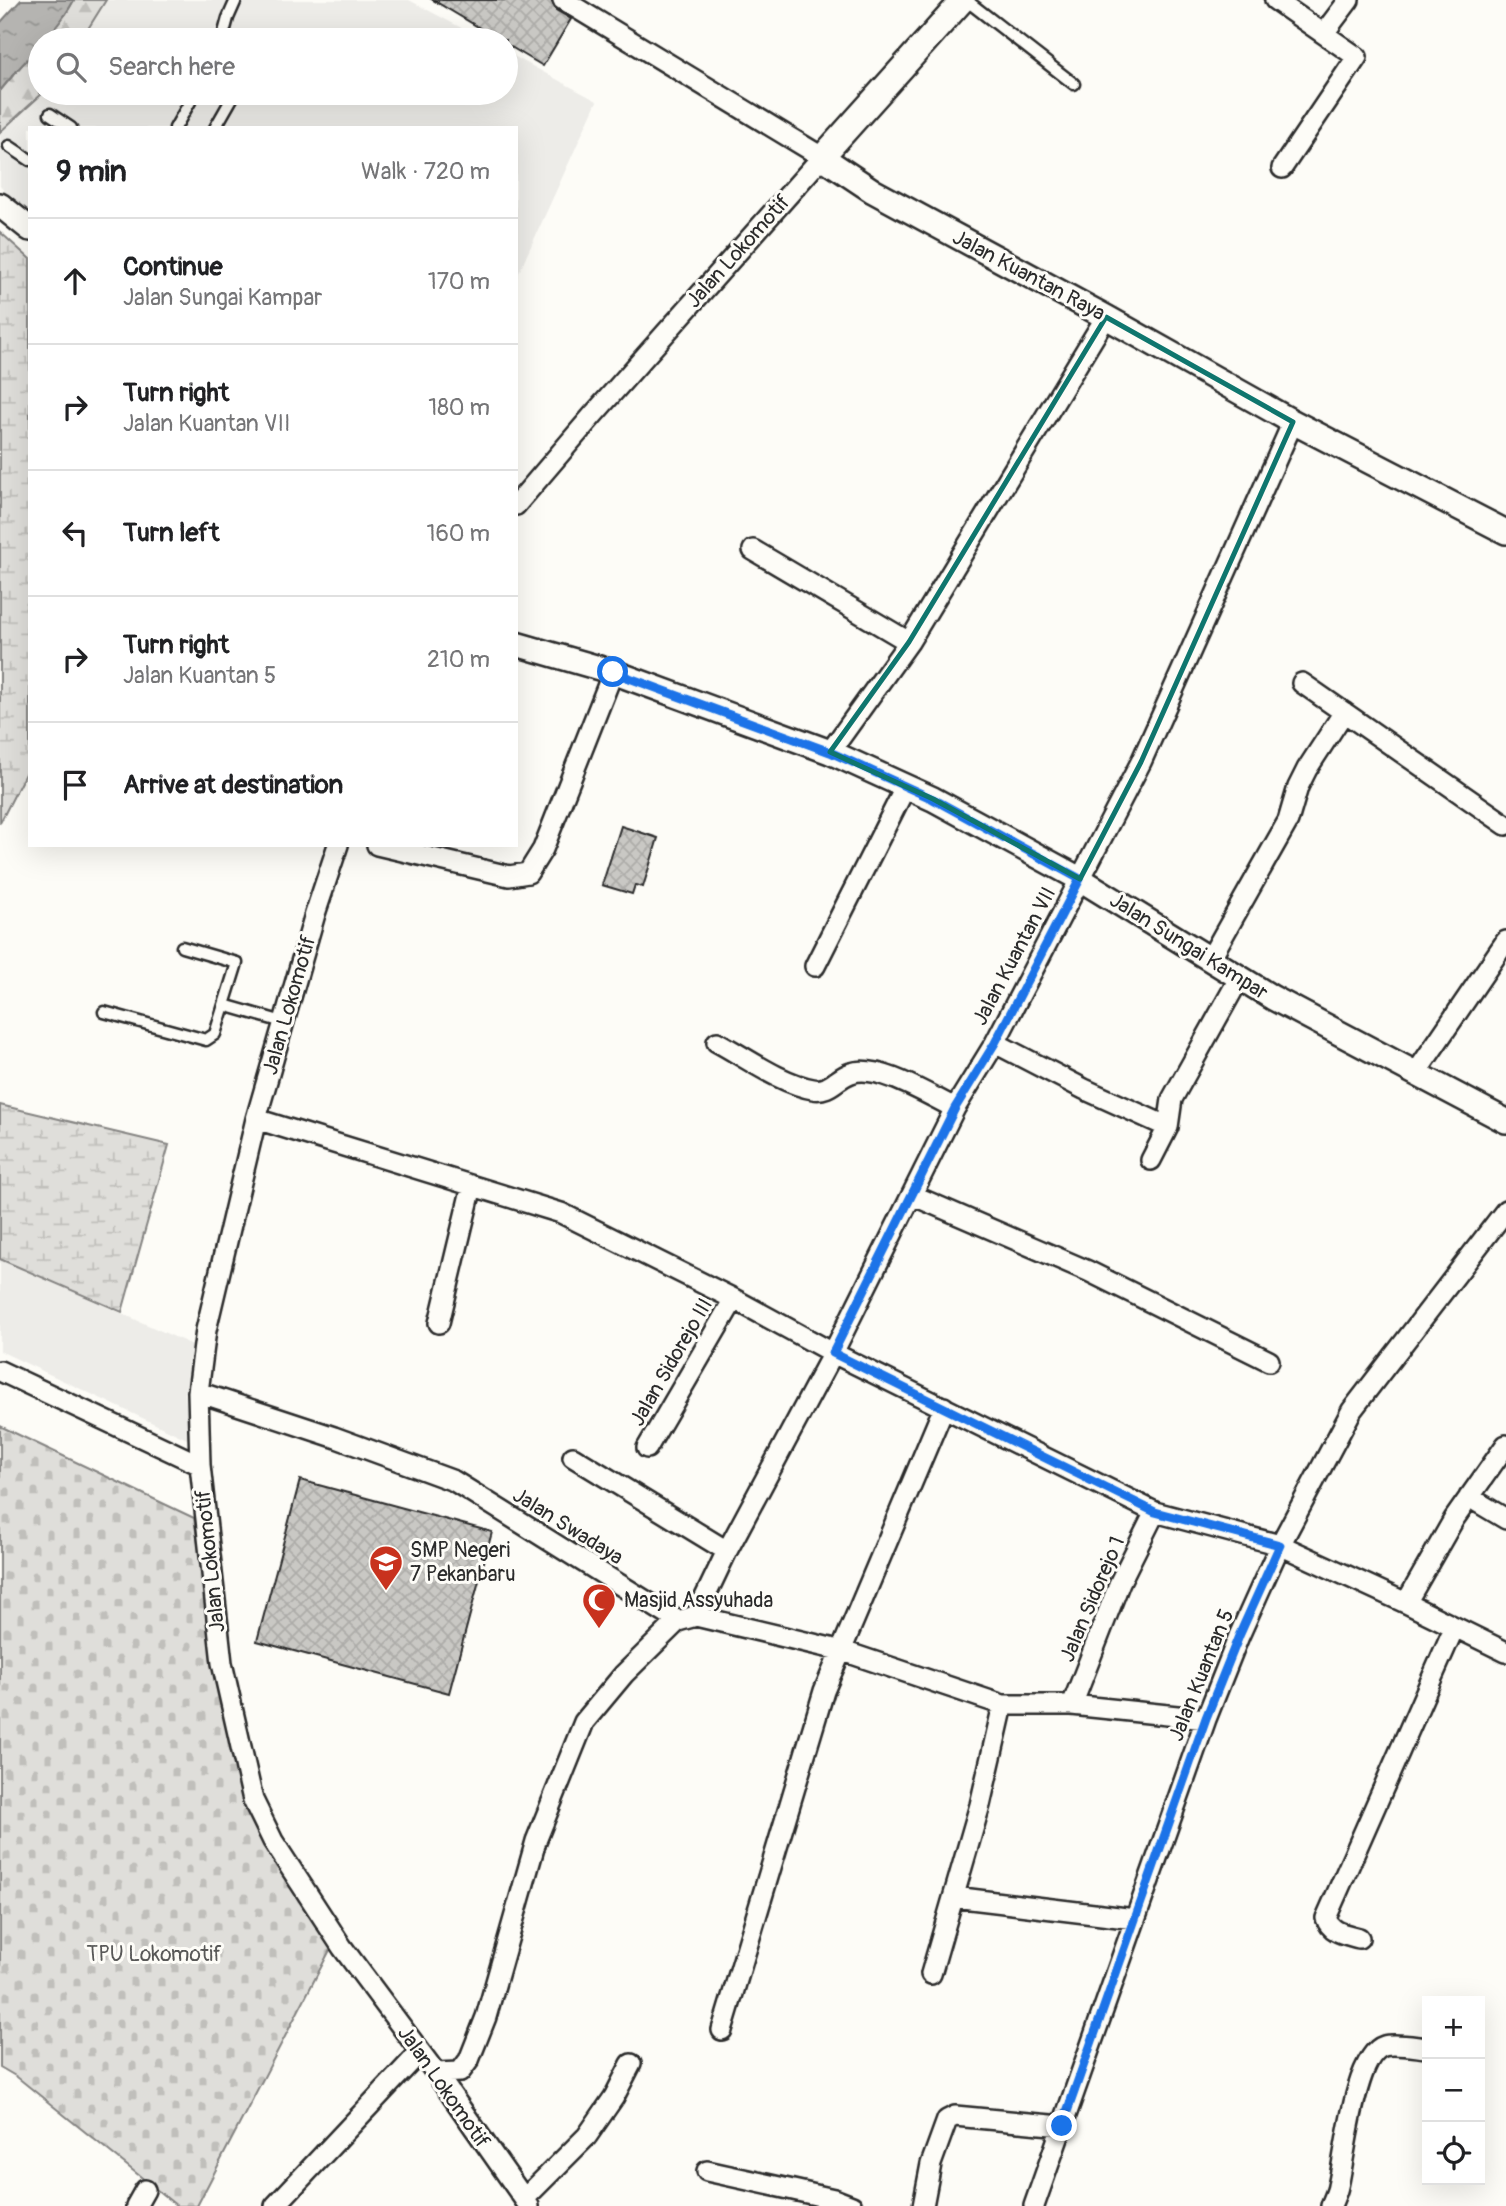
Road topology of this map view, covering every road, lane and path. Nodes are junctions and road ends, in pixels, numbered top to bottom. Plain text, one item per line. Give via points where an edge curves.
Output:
1 (236, 0) edge
2 (563, 0) edge
3 (965, 0) edge
4 (1275, 0) edge
5 (1349, 0) edge
6 (225, 28) edge
7 (1324, 33) junction
8 (1074, 84) dead end
9 (188, 105) edge
10 (228, 105) edge
11 (50, 114) dead end
12 (68, 126) edge
13 (176, 126) edge
14 (216, 126) edge
15 (9, 146) dead end
16 (822, 157) junction
17 (28, 159) edge
18 (1282, 168) dead end
19 (0, 205) edge
20 (28, 227) edge
21 (1105, 317) junction
22 (1293, 422) junction
23 (518, 503) edge
24 (1506, 533) edge
25 (753, 551) dead end
26 (909, 642) junction
27 (518, 645) edge
28 (613, 672) junction
29 (1302, 683) dead end
30 (1344, 712) junction
31 (830, 752) junction
32 (906, 786) junction
33 (1506, 825) edge
34 (337, 847) edge
35 (386, 847) edge
36 (1080, 879) junction
37 (1506, 941) edge
38 (183, 947) dead end
39 (1210, 959) junction
40 (815, 966) dead end
41 (1240, 977) junction
42 (223, 1005) junction
43 (104, 1012) dead end
44 (283, 1022) junction
45 (717, 1042) dead end
46 (995, 1043) junction
47 (1416, 1073) junction
48 (955, 1108) junction
49 (256, 1119) junction
50 (1506, 1121) edge
51 (1168, 1127) junction
52 (1151, 1160) dead end
53 (472, 1186) junction
54 (912, 1195) junction
55 (1506, 1210) edge
56 (734, 1299) junction
57 (439, 1323) dead end
58 (833, 1353) junction
59 (1269, 1361) dead end
60 (0, 1371) edge
61 (198, 1392) junction
62 (944, 1407) junction
63 (1506, 1444) edge
64 (647, 1448) dead end
65 (573, 1457) dead end
66 (200, 1465) junction
67 (1469, 1497) junction
68 (1155, 1512) junction
69 (1506, 1519) edge
70 (1280, 1545) junction
71 (727, 1551) junction
72 (1406, 1603) junction
73 (687, 1619) junction
74 (1454, 1628) junction
75 (843, 1651) junction
76 (1506, 1652) edge
77 (1003, 1705) junction
78 (1072, 1705) junction
79 (1206, 1718) junction
80 (954, 1897) junction
81 (1135, 1919) junction
82 (1359, 1938) dead end
83 (931, 1973) dead end
84 (722, 2030) dead end
85 (1422, 2048) edge
86 (420, 2052) junction
87 (631, 2064) dead end
88 (436, 2073) junction
89 (1062, 2126) junction
90 (707, 2171) dead end
91 (526, 2203) edge
92 (275, 2206) edge
93 (852, 2206) edge
94 (923, 2206) edge
95 (1034, 2206) edge
96 (1331, 2206) edge

1 - 6 lane
2 - 16 street, Jalan Kuantan Raya
3 - 8 lane
3 - 16 street, Jalan Lokomotif
4 - 7 street
5 - 7 street
7 - 18 street via 1357,57
9 - 13 lane
10 - 14 lane
11 - 12 lane
15 - 17 lane
16 - 21 street, Jalan Kuantan Raya via 873,191
16 - 23 street, Jalan Lokomotif
19 - 20 street
21 - 22 street, Jalan Kuantan Raya
21 - 26 street
22 - 24 street, Jalan Kuantan Raya
22 - 36 street, Jalan Kuantan VII via 1141,762
25 - 26 street
26 - 31 street
27 - 28 street, Jalan Sungai Kampar
28 - 31 street, Jalan Sungai Kampar
28 - 35 street via 543,849 528,873 509,876
29 - 30 street
30 - 33 street
30 - 39 street via 1307,769 1288,821
31 - 32 street, Jalan Sungai Kampar
32 - 36 street, Jalan Sungai Kampar
32 - 40 street
34 - 44 street, Jalan Lokomotif
36 - 39 street, Jalan Sungai Kampar
36 - 46 street, Jalan Kuantan VII
37 - 47 street
38 - 42 lane via 237,963
39 - 41 street, Jalan Sungai Kampar
41 - 47 street, Jalan Sungai Kampar
41 - 51 street via 1172,1100
42 - 43 lane via 215,1034 206,1040
42 - 44 lane
44 - 49 street, Jalan Lokomotif
45 - 48 street via 814,1090 828,1089 848,1074 877,1073
46 - 48 street, Jalan Kuantan VII
46 - 51 street
47 - 50 street, Jalan Sungai Kampar
48 - 54 street, Jalan Kuantan VII
49 - 53 street
49 - 61 street, Jalan Lokomotif via 206,1329
51 - 52 street
53 - 56 street via 561,1213
53 - 57 street
54 - 58 street, Jalan Kuantan VII
54 - 59 street via 1088,1271
55 - 70 street, Jalan Kuantan 5 via 1346,1418
56 - 58 street
56 - 64 street, Jalan Sidorejo III
58 - 62 street
58 - 71 street, Jalan Kuantan VII
60 - 66 street
61 - 66 street, Jalan Lokomotif
61 - 73 street, Jalan Swadaya via 454,1481
62 - 68 street
62 - 75 street
63 - 67 street
65 - 71 street
66 - 86 street, Jalan Lokomotif via 222,1663 253,1800 272,1841 342,1947
67 - 69 street
67 - 72 street
68 - 70 street
68 - 78 street, Jalan Sidorejo 1 via 1120,1582
70 - 72 street
70 - 79 street, Jalan Kuantan 5
71 - 73 street, Jalan Kuantan VII
72 - 74 street
73 - 75 street, Jalan Swadaya
73 - 88 street via 624,1674 584,1722 536,1841 469,2060 460,2072
74 - 76 street
74 - 82 street via 1326,1918 1334,1930
75 - 77 street, Jalan Swadaya
75 - 84 street via 824,1691
77 - 78 street, Jalan Swadaya
77 - 80 street
78 - 79 street, Jalan Swadaya
79 - 81 street, Jalan Kuantan 5
80 - 81 street
80 - 83 street
81 - 89 street, Jalan Kuantan 5
85 - 96 street via 1384,2046 1366,2065
86 - 88 street, Jalan Lokomotif
86 - 92 street
87 - 91 street via 587,2136
88 - 91 street, Jalan Lokomotif
89 - 94 street via 955,2116 947,2120 931,2164
89 - 95 street, Jalan Kuantan 5
90 - 93 street

